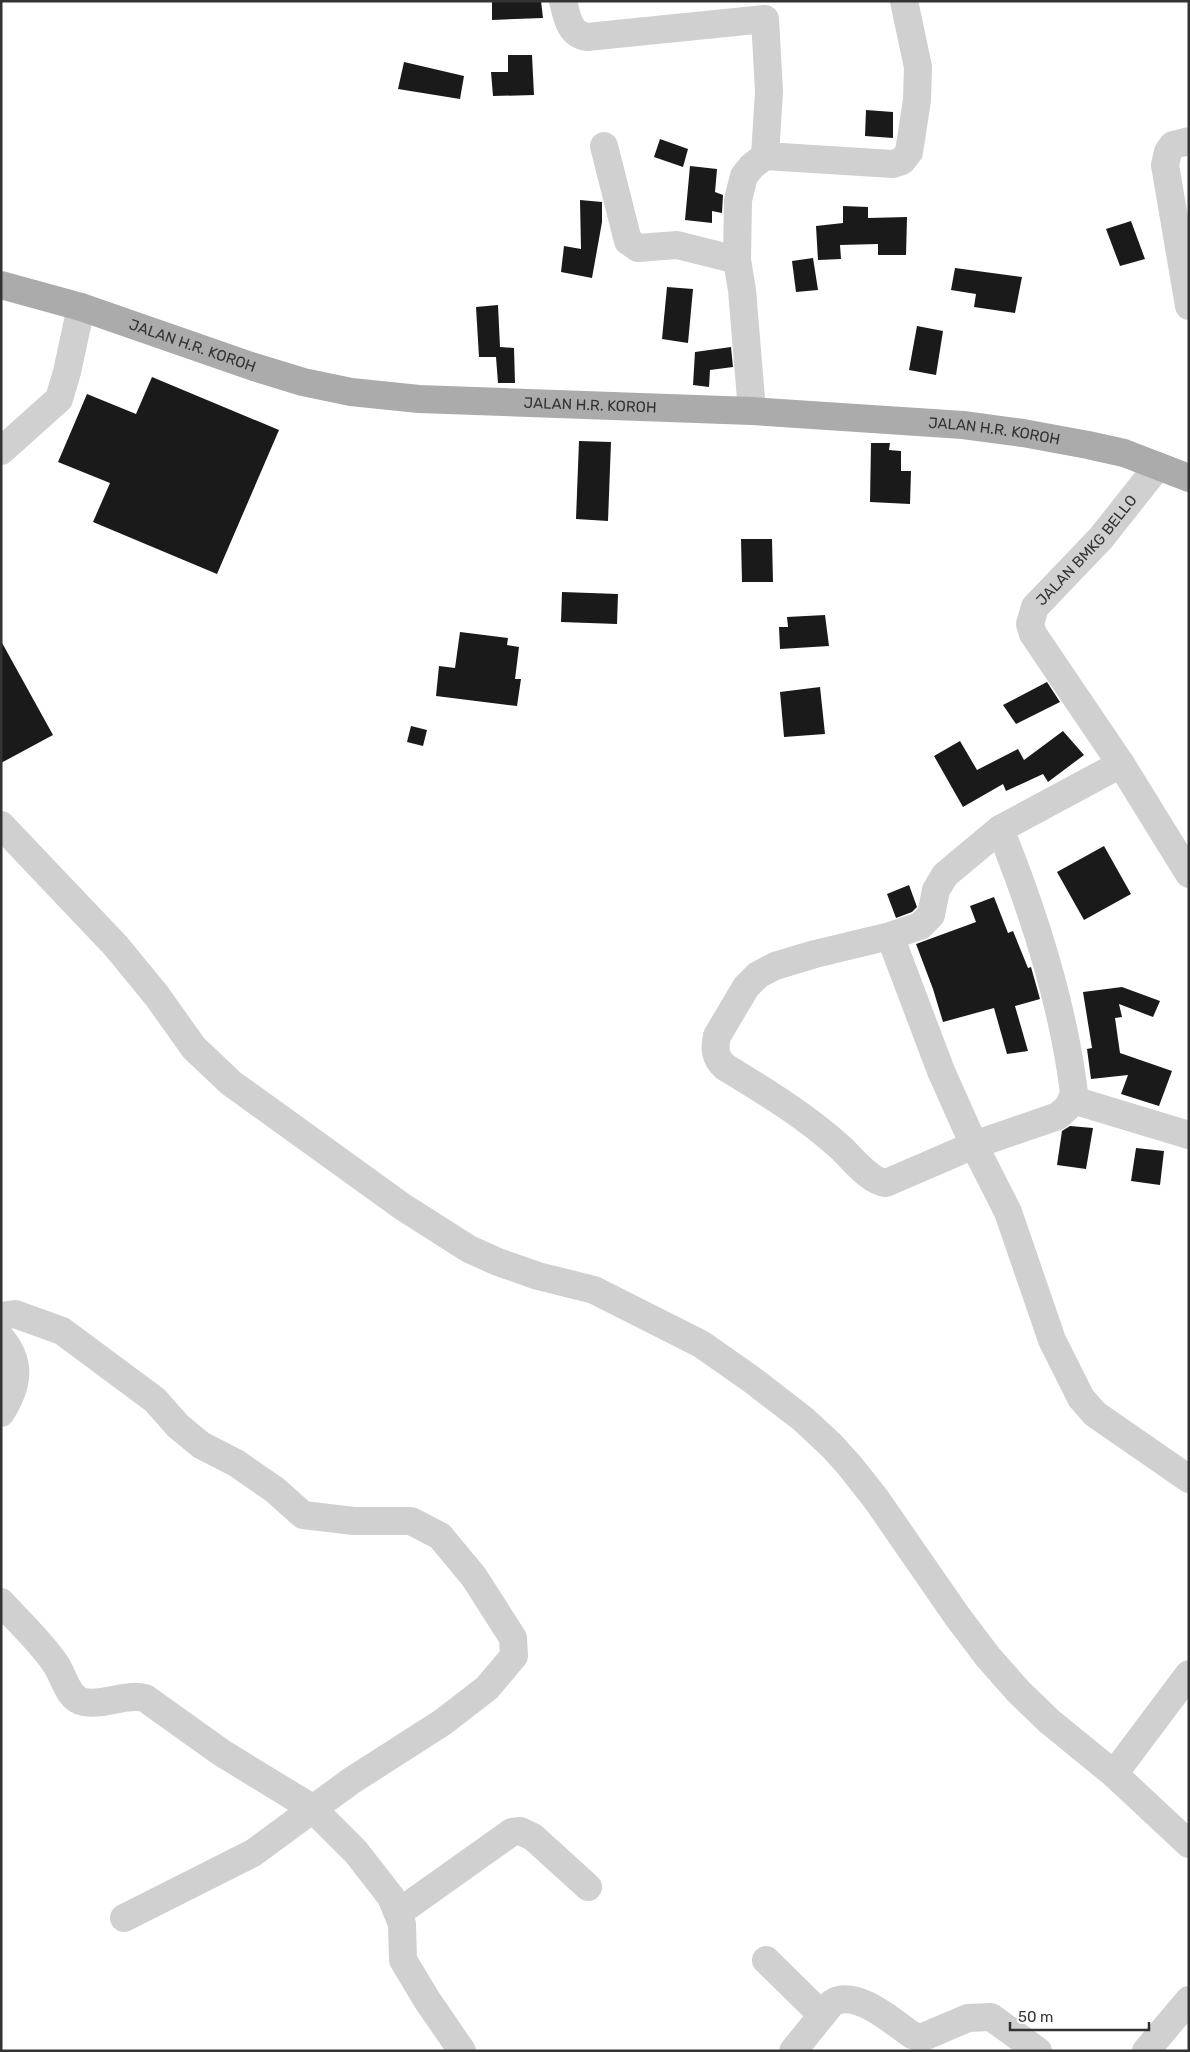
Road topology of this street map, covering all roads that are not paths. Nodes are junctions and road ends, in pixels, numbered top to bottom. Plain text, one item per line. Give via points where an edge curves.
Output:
1 (563, 1) edge
2 (904, 1) edge
3 (765, 10) edge
4 (1189, 141) edge
5 (604, 146) dead end
6 (765, 156) junction
7 (737, 260) junction
8 (1, 285) edge
9 (1189, 306) edge
10 (81, 307) junction
11 (752, 411) junction
12 (1, 451) edge
13 (1158, 466) junction
14 (1189, 478) edge
15 (1120, 764) junction
16 (1, 825) edge
17 (1000, 829) junction
18 (1189, 874) edge
19 (890, 936) junction
20 (1073, 1100) junction
21 (1189, 1135) edge
22 (974, 1145) junction
23 (1, 1316) edge
24 (1, 1338) edge
25 (1, 1413) edge
26 (1189, 1479) edge
27 (1, 1602) edge
28 (1187, 1679) edge
29 (1114, 1774) junction
30 (312, 1808) junction
31 (1189, 1844) edge
32 (588, 1887) dead end
33 (398, 1912) junction
34 (124, 1918) dead end
35 (766, 1960) dead end
36 (1189, 2000) edge
37 (822, 2015) junction
38 (462, 2051) edge
39 (793, 2051) edge
40 (1038, 2051) edge
41 (1146, 2051) edge

1 - 3 street via 575,33 587,37
2 - 6 street via 919,83 912,137 904,159 893,164
3 - 6 street via 769,91
4 - 9 street via 1173,145 1166,165
5 - 7 street via 628,241 638,248 677,246
6 - 7 street via 752,166 741,185
7 - 11 street
8 - 10 main road, JALAN H.R. KOROH
10 - 11 main road, JALAN H.R. KOROH via 254,367 352,392 419,399
10 - 12 street via 59,399
11 - 13 main road, JALAN H.R. KOROH via 1003,430 1124,453
13 - 14 main road, JALAN H.R. KOROH
13 - 15 street, JALAN BMKG BELLO via 1101,538 1035,607 1030,624
15 - 17 street
15 - 18 street, JALAN BMKG BELLO
16 - 29 street via 116,946 194,1048 231,1082 403,1207 469,1249 538,1276 594,1290 693,1340 752,1379 803,1419 832,1446 866,1486 957,1616 1000,1671 1049,1721
17 - 19 street via 945,875 936,890 931,915 924,923
17 - 20 street via 1032,915 1060,1008 1073,1082
19 - 22 street via 941,1071
19 - 22 street via 775,966 758,976 746,987 717,1036 715,1052 726,1067 789,1106 882,1182 897,1179
20 - 21 street
20 - 22 street via 1058,1116
22 - 26 street via 1008,1212 1052,1340 1082,1398 1095,1414
23 - 30 street via 15,1314 62,1331 155,1400 178,1426 201,1445 236,1463 275,1490 303,1515 354,1521 411,1521 440,1536 484,1592 513,1638 514,1656 487,1688 443,1722
24 - 25 street via 11,1352 16,1374 12,1396
27 - 30 street via 46,1651 77,1700 145,1698 222,1754
28 - 29 street
29 - 31 street
30 - 33 street via 356,1852 392,1897
30 - 34 street via 253,1853
32 - 33 street via 533,1837 520,1831 512,1832
33 - 38 street via 402,1924 403,1960
35 - 37 street
36 - 41 street
37 - 39 street
37 - 40 street via 838,2000 862,2001 912,2035 922,2038 968,2018 991,2017

